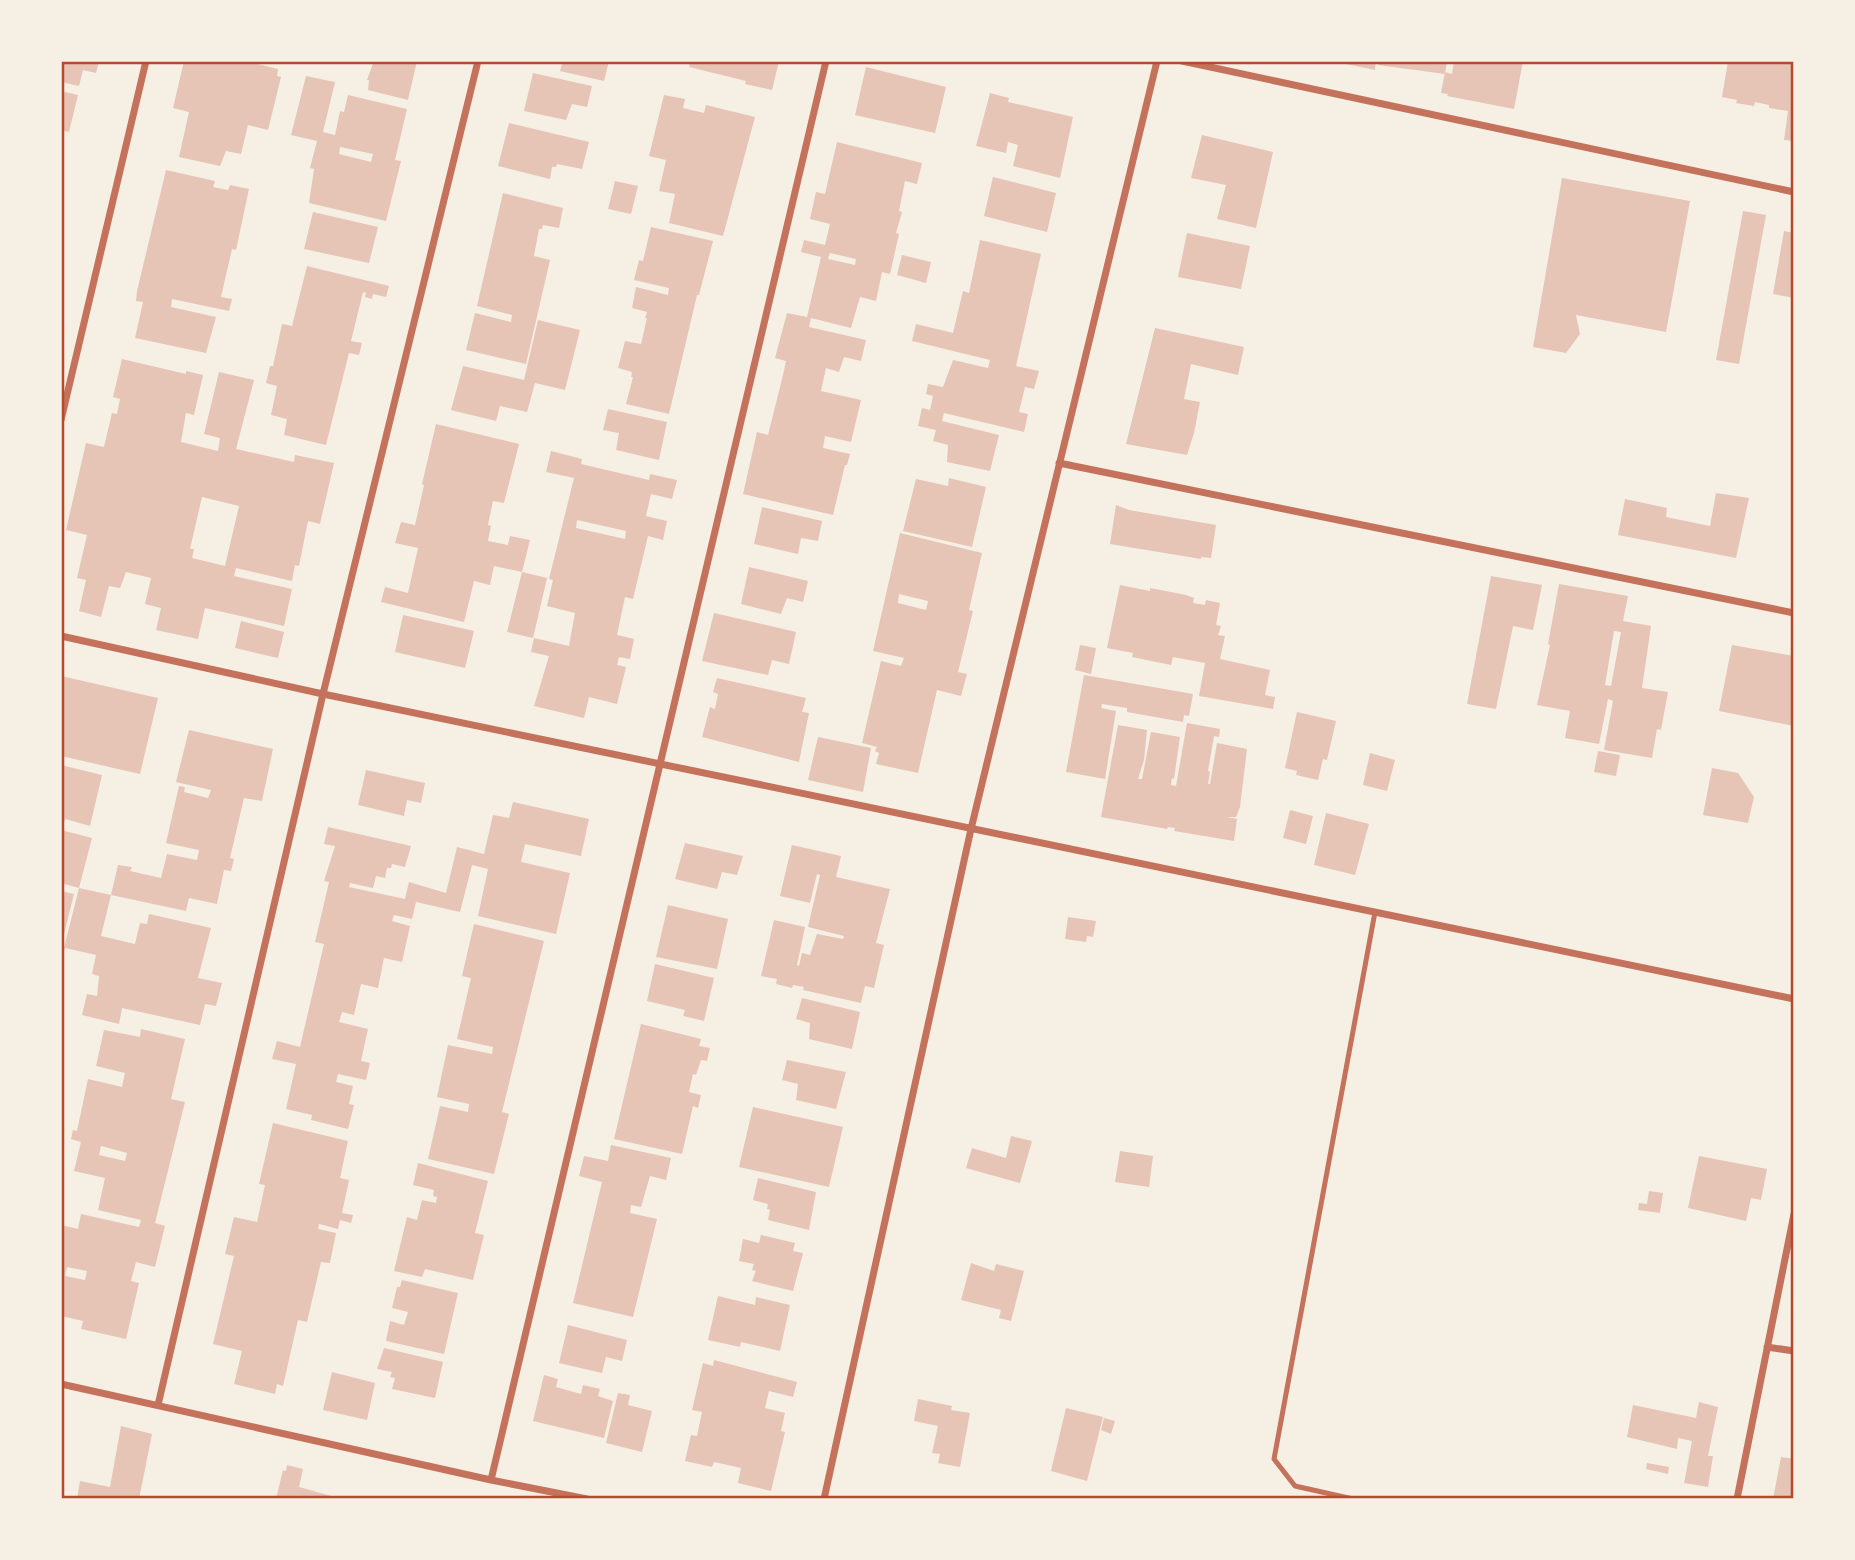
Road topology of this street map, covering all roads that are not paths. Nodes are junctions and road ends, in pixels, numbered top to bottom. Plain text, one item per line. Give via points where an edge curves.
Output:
1 (146, 61) edge
2 (478, 61) edge
3 (825, 61) edge
4 (1157, 61) edge
5 (1182, 61) edge
6 (1794, 192) edge
7 (61, 420) edge
8 (1059, 463) junction
9 (1794, 613) edge
10 (61, 636) edge
11 (323, 694) junction
12 (660, 764) junction
13 (971, 829) junction
14 (1375, 912) junction
15 (1794, 999) edge
16 (1794, 1214) edge
17 (1767, 1347) junction
18 (1794, 1350) edge
19 (61, 1384) edge
20 (158, 1405) junction
21 (491, 1480) junction
22 (587, 1499) edge
23 (824, 1499) edge
24 (1353, 1499) edge
25 (1737, 1499) edge

1 - 7 street
2 - 11 street
3 - 12 street
4 - 8 street
5 - 6 street
8 - 9 street
8 - 13 street
10 - 11 street
11 - 12 street
11 - 20 street
12 - 13 street
12 - 21 street
13 - 14 street
13 - 23 street
14 - 15 street
14 - 24 lane via 1274,1459 1294,1486
16 - 17 street
17 - 18 street
17 - 25 street
19 - 20 street
20 - 21 street
21 - 22 street

